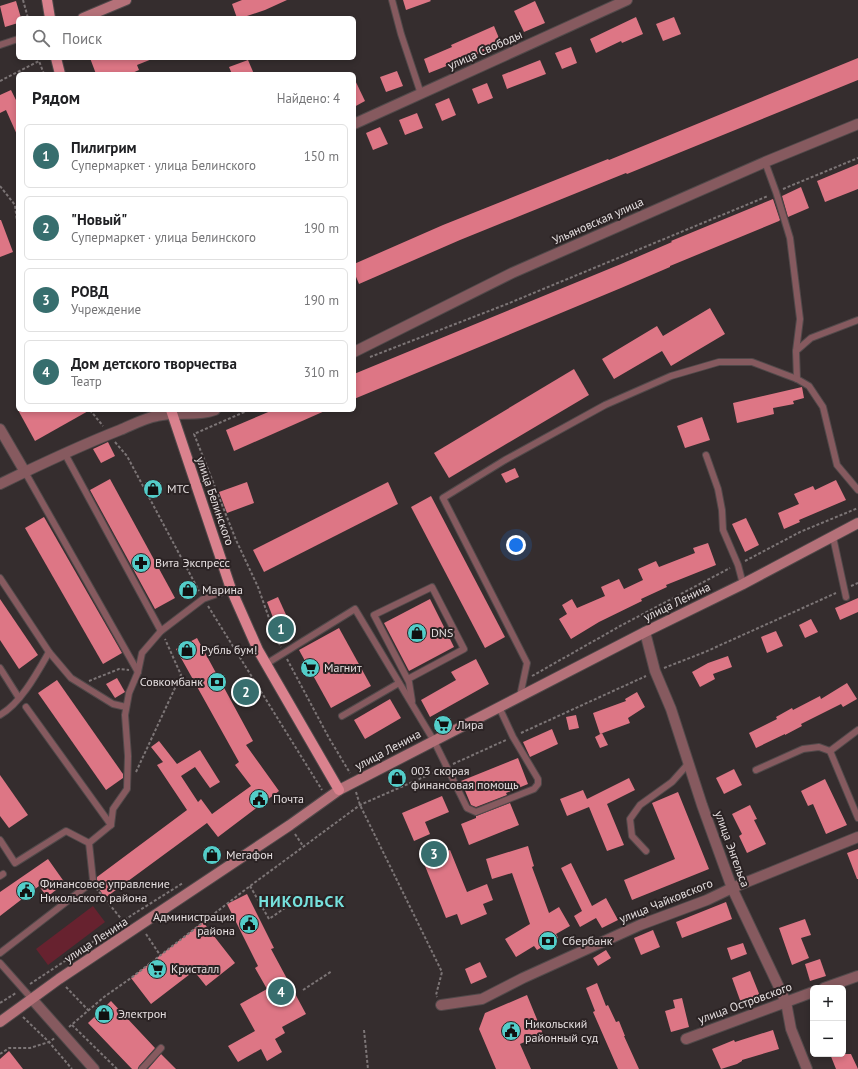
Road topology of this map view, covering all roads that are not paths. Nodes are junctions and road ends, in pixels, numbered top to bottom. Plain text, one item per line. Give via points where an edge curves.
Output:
1 (47, 0) edge
2 (126, 0) edge
3 (392, 0) edge
4 (627, 0) edge
5 (50, 16) edge
6 (88, 16) edge
7 (16, 40) edge
8 (0, 45) edge
9 (56, 60) edge
10 (60, 72) edge
11 (421, 94) junction
12 (356, 123) edge
13 (858, 124) edge
14 (765, 162) junction
15 (858, 320) edge
16 (356, 351) edge
17 (796, 351) junction
18 (797, 379) junction
19 (171, 412) edge
20 (210, 412) edge
21 (0, 429) edge
22 (65, 454) junction
23 (706, 455) dead end
24 (25, 472) junction
25 (0, 484) edge
26 (858, 490) edge
27 (858, 523) edge
28 (833, 537) junction
29 (0, 578) edge
30 (743, 584) junction
31 (231, 590) junction
32 (846, 597) dead end
33 (161, 631) junction
34 (645, 632) junction
35 (49, 652) junction
36 (266, 664) junction
37 (0, 668) edge
38 (138, 672) junction
39 (408, 679) junction
40 (399, 683) junction
41 (520, 696) junction
42 (19, 698) junction
43 (412, 704) junction
44 (26, 707) dead end
45 (126, 707) junction
46 (499, 707) junction
47 (0, 715) edge
48 (342, 716) dead end
49 (858, 730) edge
50 (434, 741) junction
51 (830, 751) junction
52 (688, 764) junction
53 (756, 770) dead end
54 (339, 790) junction
55 (858, 818) edge
56 (111, 826) junction
57 (858, 836) edge
58 (0, 840) edge
59 (89, 843) junction
60 (646, 851) dead end
61 (732, 888) junction
62 (0, 953) edge
63 (0, 963) edge
64 (858, 976) edge
65 (832, 985) edge
66 (810, 993) edge
67 (32, 999) junction
68 (786, 1002) junction
69 (441, 1005) road end
70 (0, 1022) edge
71 (686, 1039) dead end
72 (161, 1048) dead end
73 (94, 1069) edge
74 (142, 1069) edge
75 (807, 1069) edge

1 - 5 main road
2 - 6 main road
3 - 11 lane
4 - 11 street, улица Свободы
7 - 8 lane
9 - 10 main road
11 - 12 street, улица Свободы
13 - 14 street, Ульяновская улица
14 - 16 street, Ульяновская улица via 512,273
14 - 17 lane via 790,238 800,319
15 - 17 lane via 811,338
17 - 18 lane
18 - 26 lane via 809,386 824,407 837,465
18 - 41 lane via 752,362 719,362 671,376 605,405 505,460 444,498 527,662
19 - 20 street
19 - 22 street via 109,434
19 - 31 main road, улица Белинского
21 - 24 street
22 - 24 street
22 - 33 lane
23 - 30 lane via 718,489 723,530
24 - 25 street
24 - 38 lane
27 - 28 main road, улица Ленина
28 - 30 main road, улица Ленина
28 - 32 lane
29 - 35 lane
30 - 34 main road, улица Ленина
31 - 33 lane via 203,599
31 - 36 main road, улица Белинского
33 - 38 lane via 142,653
34 - 41 main road, улица Ленина
34 - 52 street, улица Энгельса via 655,671 671,709
35 - 42 lane
35 - 45 lane via 71,678 113,704
36 - 40 lane via 355,609
36 - 54 main road, улица Белинского
37 - 42 lane
38 - 45 lane
39 - 39 lane via 374,615 432,587 464,649
39 - 43 lane
40 - 43 lane
40 - 48 lane
41 - 46 main road, улица Ленина
42 - 47 lane via 9,710
43 - 50 lane
44 - 56 lane
45 - 56 lane via 127,789 113,809
46 - 50 main road, улица Ленина
46 - 50 lane via 538,779 534,789 479,811 473,811 467,808
49 - 51 lane
50 - 54 main road, улица Ленина via 352,778
51 - 53 lane via 819,747 803,749
51 - 55 lane
52 - 60 lane via 672,782 640,805 630,819 632,836
52 - 61 street, улица Энгельса
54 - 67 main road, улица Ленина
56 - 59 lane
57 - 61 street, улица Чайковского
58 - 59 lane via 15,863 66,831
59 - 62 lane via 92,882
61 - 68 street, улица Энгельса
61 - 69 street, улица Чайковского via 640,925 482,999
63 - 67 lane
64 - 65 street
66 - 68 street, улица Островского
67 - 70 main road, улица Ленина
67 - 73 street
68 - 71 street, улица Островского
68 - 75 street, улица Энгельса via 791,1029
72 - 74 lane

